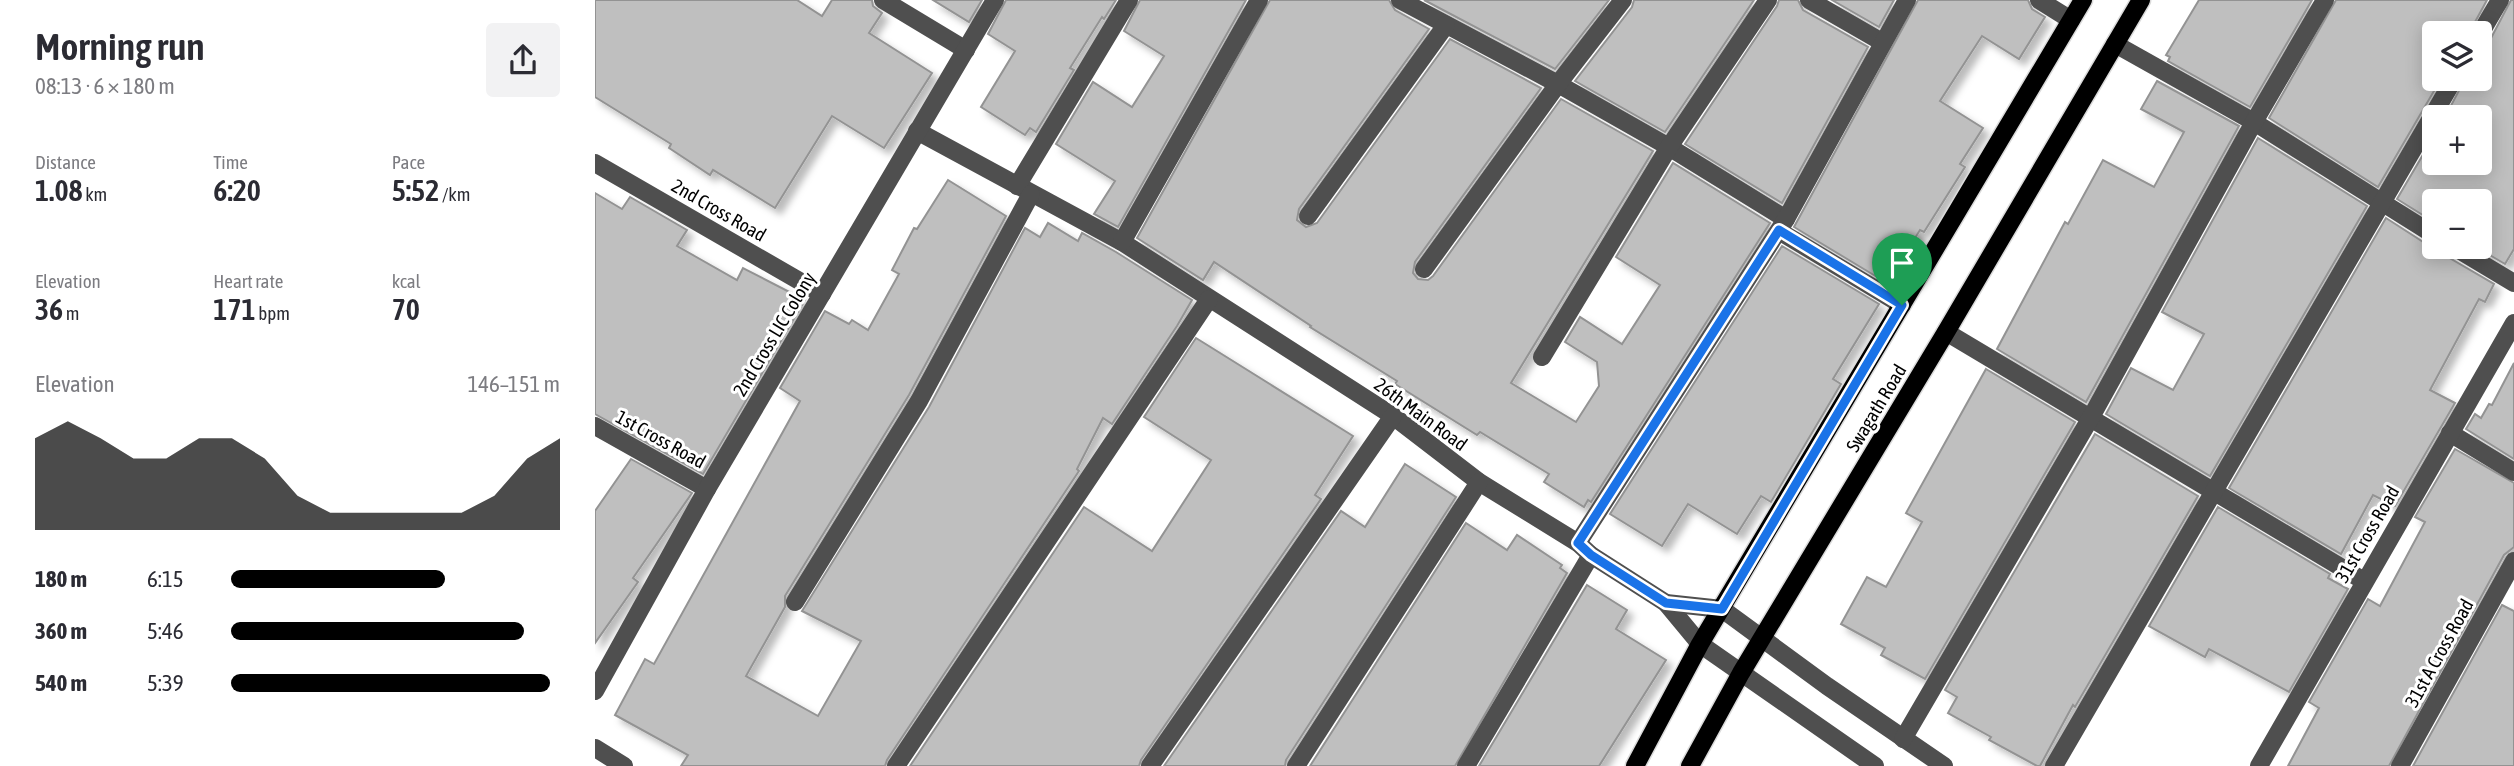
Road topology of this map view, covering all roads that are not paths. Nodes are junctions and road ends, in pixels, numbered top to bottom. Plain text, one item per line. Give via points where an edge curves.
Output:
1 (883, 0) edge
2 (995, 0) edge
3 (1129, 0) edge
4 (1259, 0) edge
5 (1400, 0) edge
6 (1623, 0) edge
7 (1768, 0) edge
8 (1809, 0) edge
9 (1907, 0) edge
10 (2039, 0) edge
11 (2083, 0) edge
12 (2141, 0) edge
13 (2325, 0) edge
14 (2500, 0) edge
15 (2071, 19) junction
16 (2488, 21) edge
17 (1446, 25) junction
18 (1882, 42) junction
19 (2115, 44) junction
20 (966, 50) junction
21 (1558, 84) junction
22 (2447, 91) edge
23 (2254, 122) junction
24 (917, 131) junction
25 (1669, 147) junction
26 (595, 163) edge
27 (1024, 190) junction
28 (2382, 203) junction
29 (1308, 216) dead end
30 (1782, 225) junction
31 (2422, 228) edge
32 (1122, 242) junction
33 (2473, 259) edge
34 (1424, 269) dead end
35 (2514, 284) edge
36 (822, 294) junction
37 (1209, 299) junction
38 (1902, 305) junction
39 (2514, 323) edge
40 (1946, 332) junction
41 (1542, 357) dead end
42 (1393, 416) junction
43 (2090, 419) junction
44 (595, 426) edge
45 (2450, 433) junction
46 (2514, 472) edge
47 (1479, 482) junction
48 (707, 489) junction
49 (2213, 492) junction
50 (1585, 549) junction
51 (2514, 561) edge
52 (2364, 581) junction
53 (795, 602) dead end
54 (1666, 603) junction
55 (1722, 609) junction
56 (1763, 638) junction
57 (1700, 645) junction
58 (1741, 673) junction
59 (595, 691) edge
60 (1903, 739) junction
61 (595, 748) edge
62 (624, 766) edge
63 (896, 766) edge
64 (1150, 766) edge
65 (1296, 766) edge
66 (1466, 766) edge
67 (1635, 766) edge
68 (1690, 766) edge
69 (1875, 766) edge
70 (1944, 766) edge
71 (2054, 766) edge
72 (2259, 766) edge
73 (2400, 766) edge

1 - 20 street
2 - 20 street, 2nd Cross LIC Colony
3 - 27 street
4 - 32 street
5 - 17 street
6 - 21 street
7 - 25 street
8 - 18 street
9 - 18 street
10 - 15 street
11 - 15 main road, Swagath Road
12 - 19 main road, Swagath Road
13 - 23 street
14 - 16 street
15 - 38 main road, Swagath Road
17 - 21 street
17 - 29 street
18 - 30 street
19 - 23 street
19 - 40 main road, Swagath Road
20 - 24 street, 2nd Cross LIC Colony
21 - 25 street
21 - 34 street
22 - 28 street
23 - 28 street
23 - 43 street
24 - 27 street, 26th Main Road
24 - 36 street, 2nd Cross LIC Colony
25 - 30 street
25 - 41 street
26 - 36 street, 2nd Cross Road
27 - 32 street, 26th Main Road
27 - 53 street via 919,401
28 - 31 street
28 - 49 street
30 - 38 street
30 - 50 street
32 - 37 street, 26th Main Road
33 - 35 street
36 - 48 street, 2nd Cross LIC Colony
37 - 42 street, 26th Main Road
37 - 63 street
38 - 55 main road, Swagath Road
39 - 45 street, 31st Cross Road
40 - 43 street
40 - 56 main road, Swagath Road
42 - 47 street, 26th Main Road
42 - 64 street
43 - 49 street
43 - 60 street
44 - 48 street, 1st Cross Road
45 - 46 street
45 - 52 street, 31st Cross Road
47 - 50 street, 26th Main Road
47 - 65 street
48 - 59 street, 2nd Cross LIC Colony
49 - 52 street
49 - 71 street
50 - 54 street, 26th Main Road
50 - 66 street
51 - 73 street, 31st A Cross Road
52 - 72 street, 31st Cross Road
54 - 55 street
54 - 57 street, 26th Main Road
55 - 56 street
55 - 57 main road, Swagath Road
56 - 58 main road, Swagath Road
56 - 60 street
57 - 58 street, 26th Main Road
57 - 67 main road, Swagath Road
58 - 68 main road, Swagath Road
58 - 69 street, 26th Main Road
60 - 70 street
61 - 62 street

